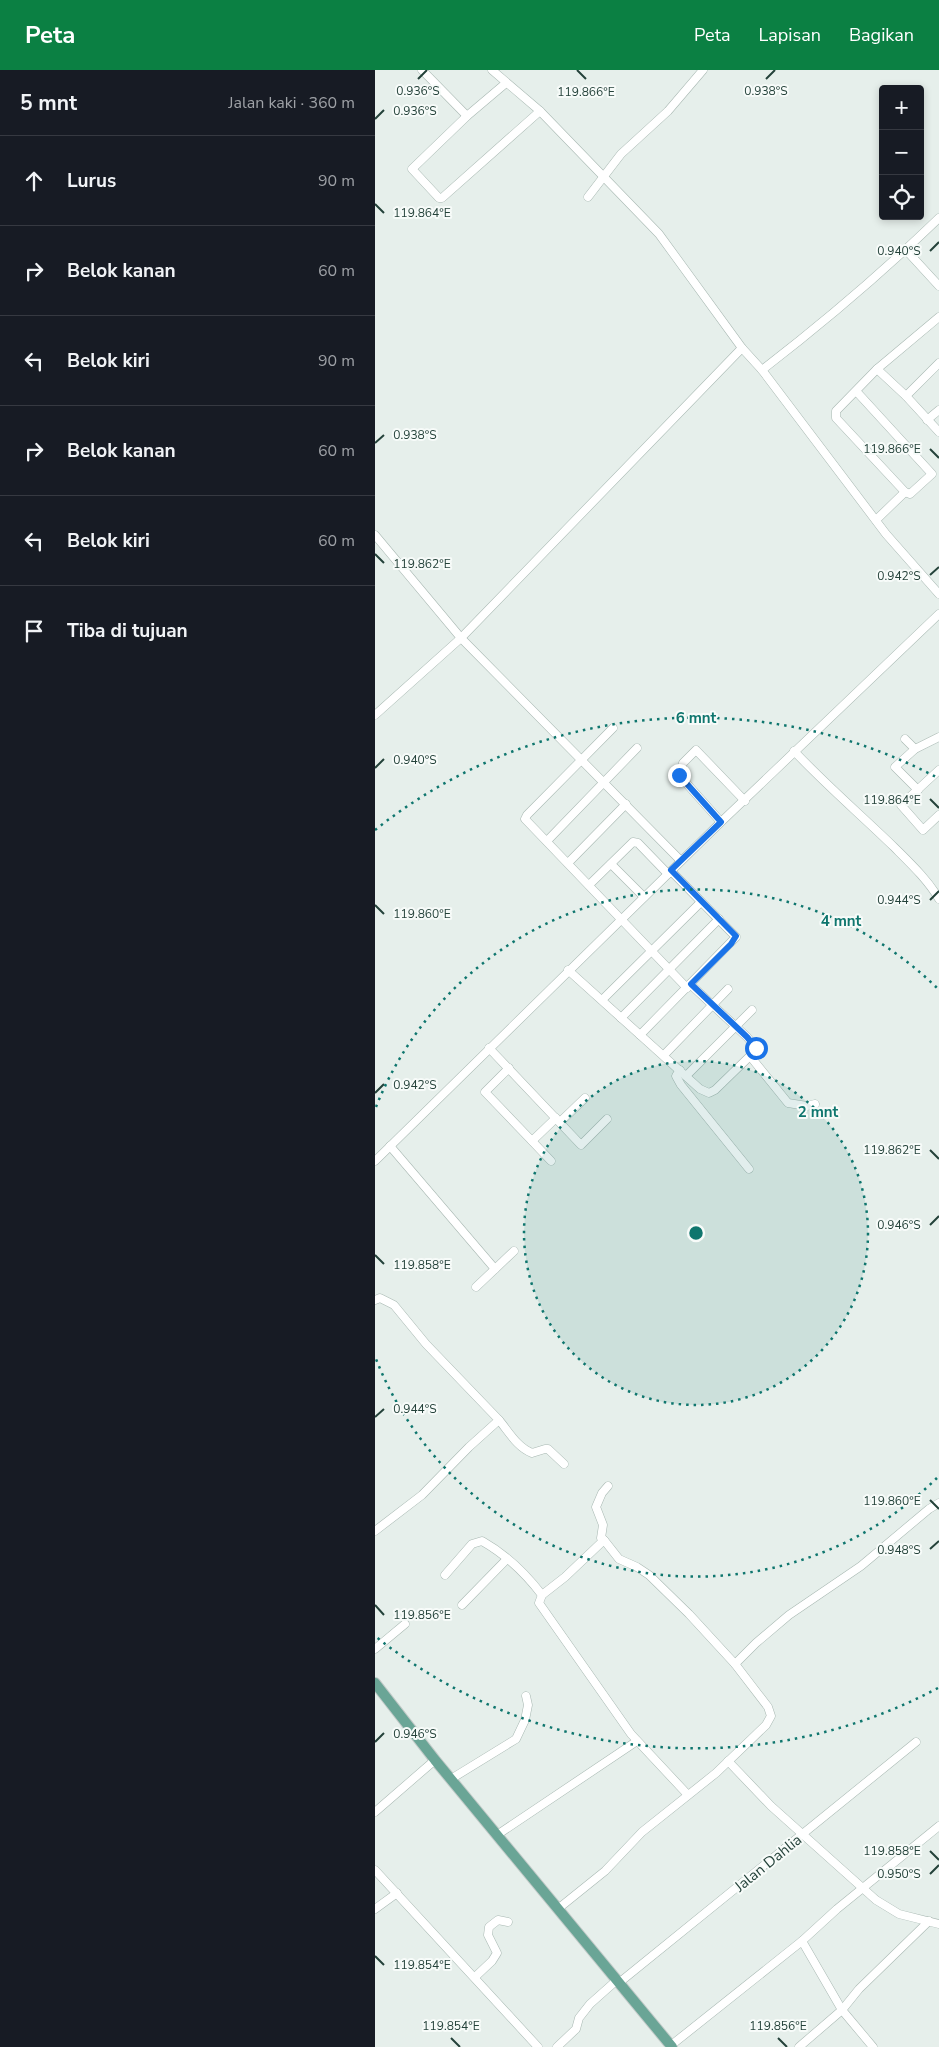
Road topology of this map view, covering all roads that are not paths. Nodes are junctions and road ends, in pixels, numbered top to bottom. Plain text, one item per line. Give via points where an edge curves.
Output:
1 (422, 70) edge
2 (492, 70) edge
3 (703, 70) edge
4 (506, 83) junction
5 (540, 111) junction
6 (467, 116) junction
7 (604, 176) junction
8 (588, 197) dead end
9 (939, 218) edge
10 (906, 250) junction
11 (939, 286) edge
12 (939, 317) edge
13 (742, 348) junction
14 (939, 363) edge
15 (877, 369) junction
16 (762, 370) junction
17 (856, 391) junction
18 (906, 396) junction
19 (939, 410) edge
20 (927, 420) junction
21 (939, 432) edge
22 (905, 492) junction
23 (876, 520) junction
24 (375, 535) edge
25 (939, 594) edge
26 (939, 614) edge
27 (461, 638) junction
28 (375, 715) edge
29 (613, 728) dead end
30 (939, 737) edge
31 (905, 739) dead end
32 (637, 748) dead end
33 (915, 749) junction
34 (794, 751) junction
35 (582, 760) junction
36 (895, 767) junction
37 (939, 770) edge
38 (888, 773) dead end
39 (604, 783) junction
40 (918, 790) junction
41 (745, 801) junction
42 (626, 804) junction
43 (939, 815) edge
44 (721, 822) junction
45 (547, 841) junction
46 (681, 862) junction
47 (568, 864) junction
48 (611, 864) junction
49 (670, 872) junction
50 (589, 885) junction
51 (644, 897) junction
52 (939, 899) edge
53 (701, 902) junction
54 (719, 919) junction
55 (620, 920) junction
56 (651, 951) junction
57 (669, 969) junction
58 (568, 970) junction
59 (689, 986) junction
60 (728, 989) dead end
61 (602, 1000) junction
62 (712, 1004) junction
63 (752, 1010) dead end
64 (621, 1018) junction
65 (736, 1026) junction
66 (641, 1035) junction
67 (489, 1048) junction
68 (664, 1055) junction
69 (750, 1056) junction
70 (509, 1068) junction
71 (680, 1070) junction
72 (686, 1076) junction
73 (585, 1098) dead end
74 (815, 1104) dead end
75 (607, 1119) dead end
76 (558, 1120) junction
77 (532, 1141) junction
78 (390, 1146) junction
79 (375, 1161) edge
80 (551, 1161) dead end
81 (749, 1169) dead end
82 (514, 1251) dead end
83 (495, 1269) junction
84 (476, 1287) dead end
85 (375, 1300) edge
86 (499, 1420) junction
87 (563, 1464) dead end
88 (609, 1486) dead end
89 (939, 1503) edge
90 (375, 1531) edge
91 (604, 1540) junction
92 (507, 1559) junction
93 (445, 1575) dead end
94 (542, 1595) junction
95 (462, 1605) dead end
96 (405, 1624) dead end
97 (375, 1649) edge
98 (735, 1664) junction
99 (375, 1683) edge
100 (526, 1696) dead end
101 (637, 1741) junction
102 (916, 1742) dead end
103 (435, 1760) junction
104 (728, 1761) junction
105 (451, 1779) junction
106 (688, 1795) junction
107 (375, 1812) edge
108 (939, 1826) edge
109 (497, 1835) junction
110 (802, 1835) junction
111 (375, 1870) edge
112 (862, 1889) junction
113 (397, 1893) junction
114 (559, 1908) junction
115 (375, 1909) edge
116 (929, 1921) junction
117 (507, 1922) dead end
118 (939, 1924) edge
119 (802, 1941) junction
120 (475, 1977) junction
121 (618, 1981) junction
122 (842, 2010) junction
123 (538, 2047) edge
124 (557, 2047) edge
125 (671, 2047) edge
126 (799, 2047) edge
127 (873, 2047) edge

1 - 6 street
2 - 4 street
3 - 7 street via 668,111 621,154
4 - 5 street
4 - 6 street
5 - 6 street via 439,198 412,169
5 - 7 street
7 - 8 street
7 - 13 street via 659,234
9 - 10 street
10 - 11 street
10 - 16 street
12 - 15 street
13 - 16 street
13 - 27 street
14 - 18 street
15 - 17 street
15 - 18 street
16 - 23 street
17 - 22 street via 836,411 836,418
17 - 22 street via 932,474 910,494
18 - 20 street
19 - 20 street
20 - 21 street
22 - 23 street
23 - 25 street
24 - 27 street
26 - 34 street
27 - 28 street
27 - 35 street
29 - 35 street
30 - 33 street
31 - 33 street
32 - 39 street
33 - 36 street
34 - 41 street
34 - 52 street via 906,860
35 - 39 street
35 - 45 street via 525,817
36 - 38 street
36 - 40 street
37 - 40 street
39 - 42 street
39 - 45 street
40 - 43 street via 901,805 923,830
41 - 44 street
41 - 44 street via 696,750 683,763 679,775
42 - 46 street
42 - 47 street
44 - 46 street
45 - 47 street
46 - 49 street
47 - 50 street
48 - 49 street via 635,841
48 - 50 street
48 - 51 street
49 - 51 street
49 - 53 street
50 - 55 street
51 - 55 street
53 - 54 street
53 - 56 street
54 - 57 street
54 - 59 street via 736,935 736,939
55 - 56 street
55 - 58 street
56 - 57 street
56 - 61 street
57 - 59 street
57 - 64 street
58 - 61 street
58 - 67 street
59 - 62 street
59 - 66 street
60 - 62 street
61 - 64 street
62 - 65 street
62 - 68 street
63 - 65 street
64 - 66 street
65 - 69 street via 755,1045
65 - 72 street
66 - 68 street
67 - 70 street
67 - 78 street
68 - 71 street
69 - 72 street via 712,1092 705,1092
69 - 74 street via 788,1103
70 - 76 street
70 - 77 street via 485,1092
71 - 72 street
71 - 81 street via 676,1076 681,1085
73 - 76 street
75 - 76 street via 581,1145
76 - 77 street
77 - 80 street
78 - 79 street
78 - 83 street
82 - 83 street
83 - 84 street
85 - 86 street via 380,1298 394,1305 426,1344
86 - 87 street via 526,1451 548,1450
86 - 90 street via 423,1495
88 - 91 street via 596,1507
89 - 98 street via 861,1566 789,1615
91 - 94 street
91 - 98 street via 619,1559 642,1570 658,1583
92 - 93 street via 483,1542 477,1542
92 - 94 street
92 - 95 street
94 - 101 street via 539,1604 546,1616
96 - 97 street
98 - 104 street via 768,1707 771,1716 766,1725
99 - 103 main road
100 - 105 street via 525,1720 515,1739
101 - 106 street
101 - 109 street
102 - 110 street, Jalan Dahlia
103 - 105 main road
103 - 107 street
104 - 106 street
104 - 110 street
105 - 109 main road
106 - 114 street
108 - 112 street
109 - 114 main road
110 - 112 street
110 - 121 street, Jalan Dahlia
111 - 113 street
112 - 116 street via 899,1914
112 - 119 street
113 - 115 street
113 - 120 street
114 - 121 main road
116 - 118 street
116 - 122 street via 859,1989
117 - 120 street via 498,1920 489,1927 488,1935 497,1953
119 - 122 street
119 - 125 street
120 - 123 street
121 - 124 street, Jalan Dahlia via 590,2004 579,2018 576,2029
121 - 125 main road
122 - 126 street
122 - 127 street

